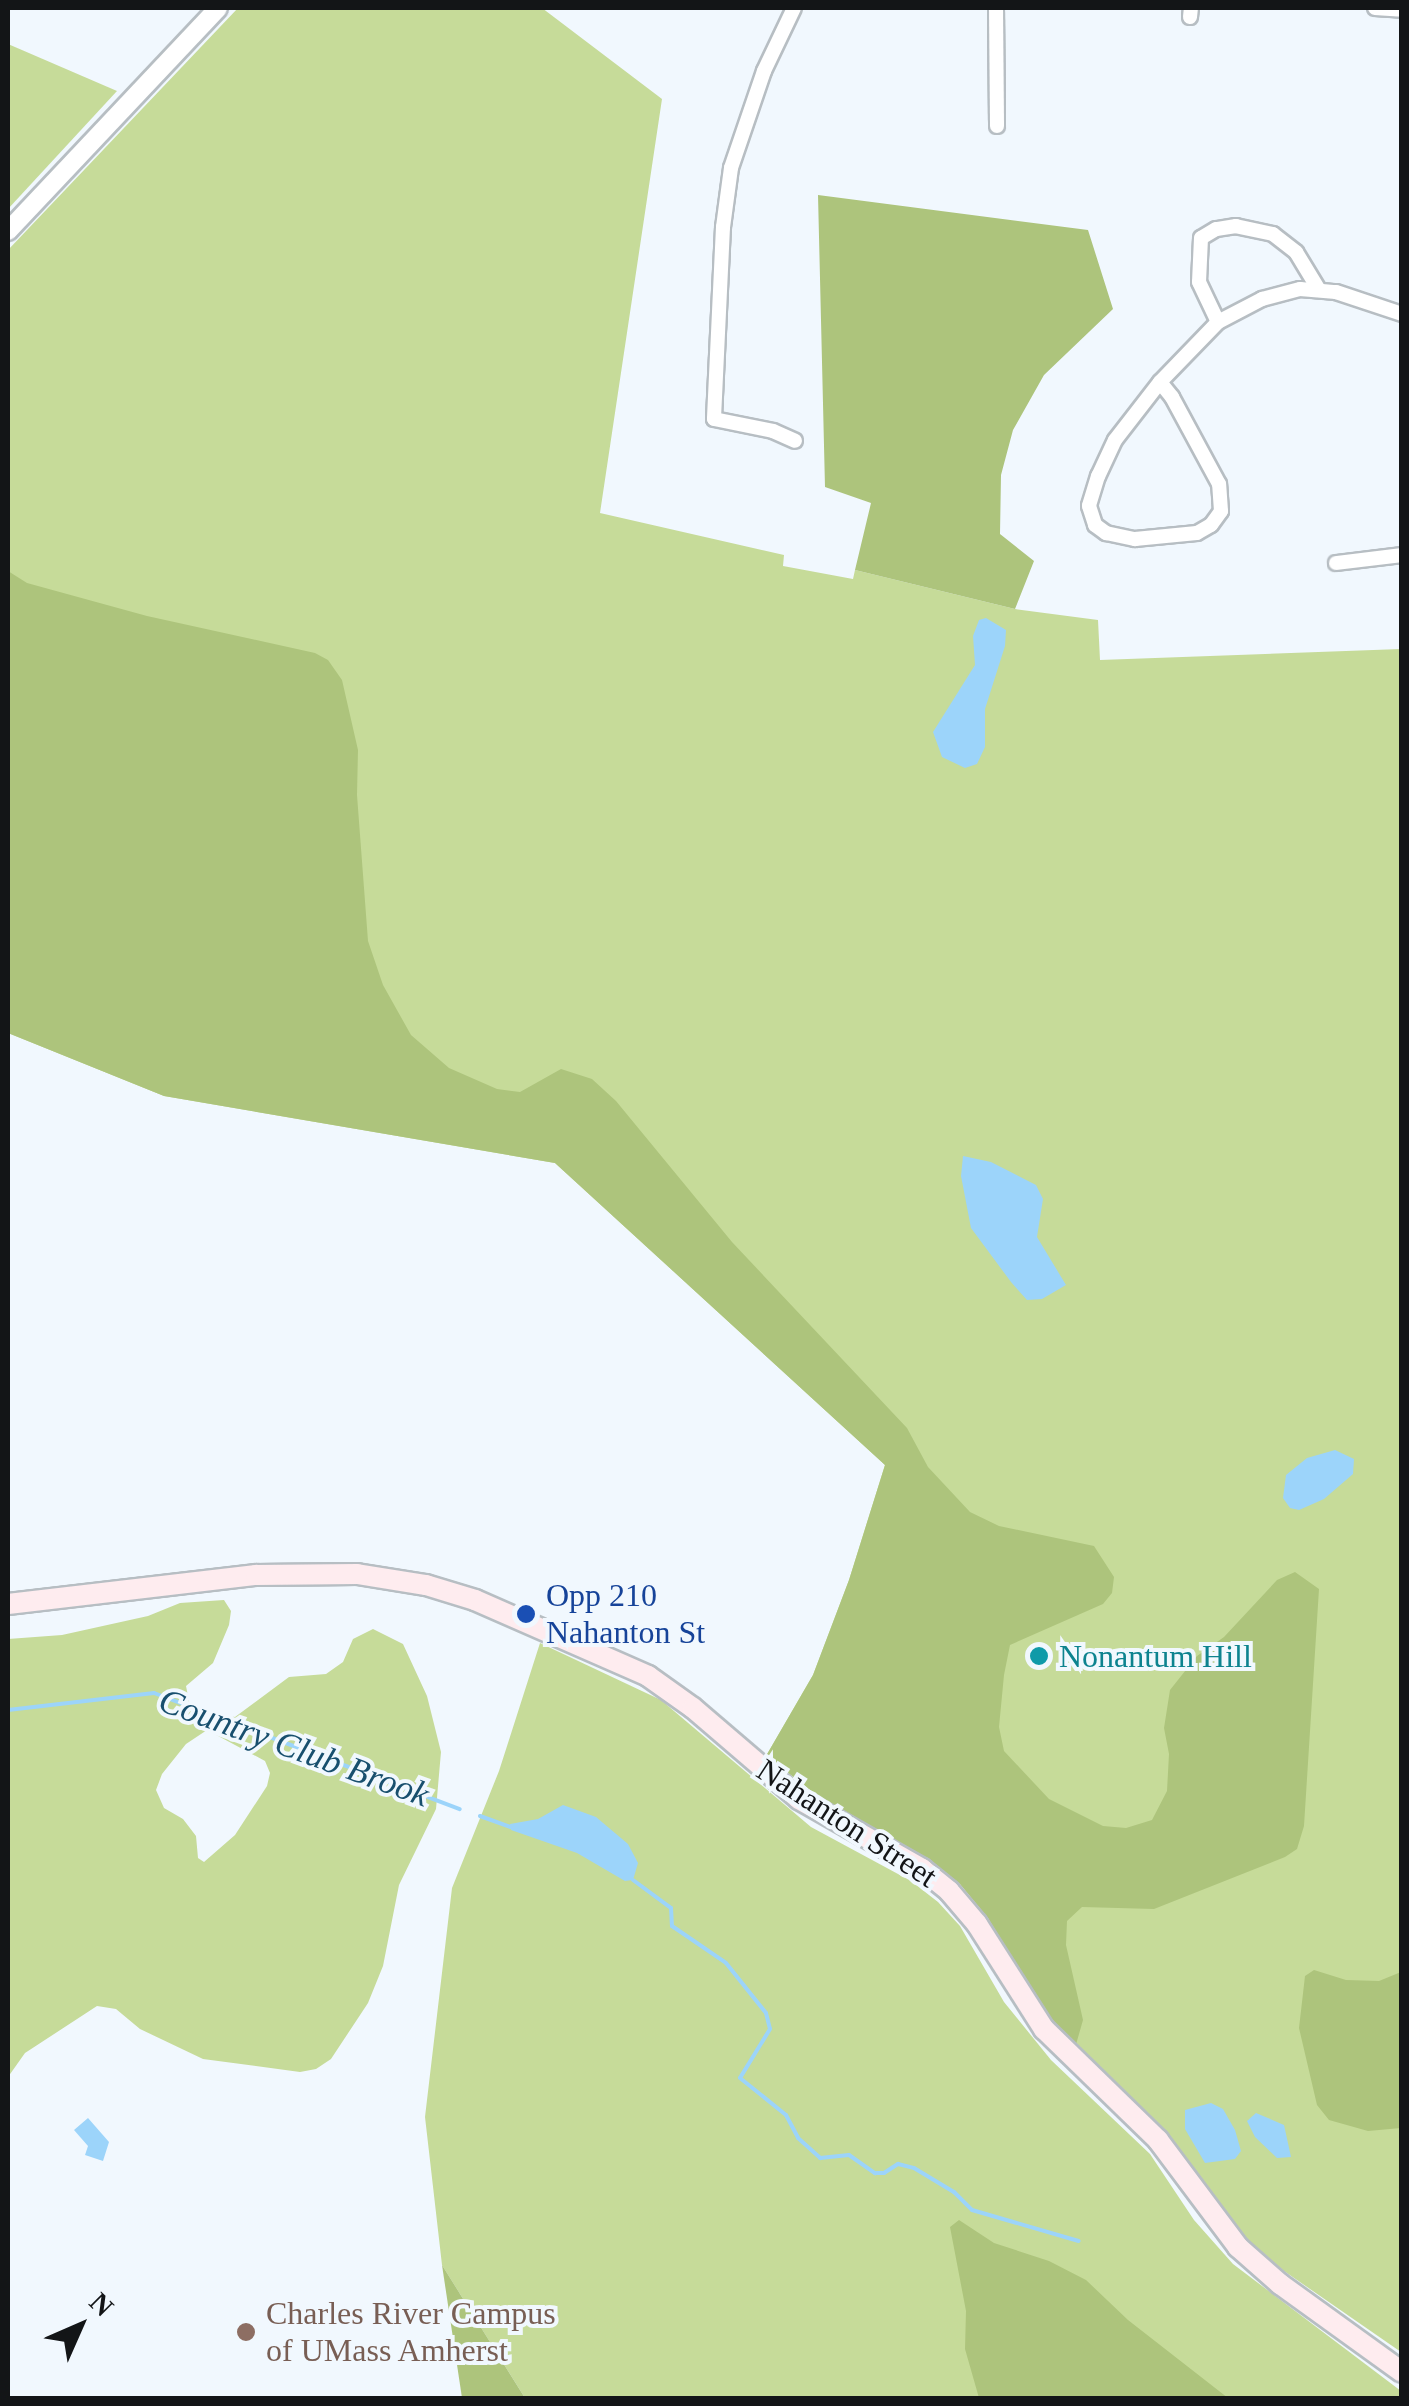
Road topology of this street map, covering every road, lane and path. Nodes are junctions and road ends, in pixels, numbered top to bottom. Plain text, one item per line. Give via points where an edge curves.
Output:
1 (218, 8) edge
2 (794, 8) edge
3 (996, 8) edge
4 (1376, 8) edge
5 (1402, 10) edge
6 (997, 126) dead end
7 (8, 231) edge
8 (1319, 290) junction
9 (1402, 314) edge
10 (1218, 322) junction
11 (1160, 382) junction
12 (796, 442) dead end
13 (1402, 556) edge
14 (1336, 563) dead end
15 (8, 1604) edge
16 (1402, 2372) edge

1 - 7 street
2 - 12 street via 731,168 714,419
3 - 6 street
4 - 5 street
8 - 9 street
8 - 10 street via 1262,298
8 - 10 street via 1296,252 1273,234 1216,228 1201,238 1198,253 1199,282
10 - 11 street
11 - 11 street via 1115,440 1098,476 1089,506 1095,525 1106,533 1134,539 1197,533 1221,510 1218,484
13 - 14 street
15 - 16 main road, Nahanton Street via 270,1573 381,1576 475,1600 648,1676 799,1799 922,1869 955,1897 1044,2029 1158,2140 1238,2247

